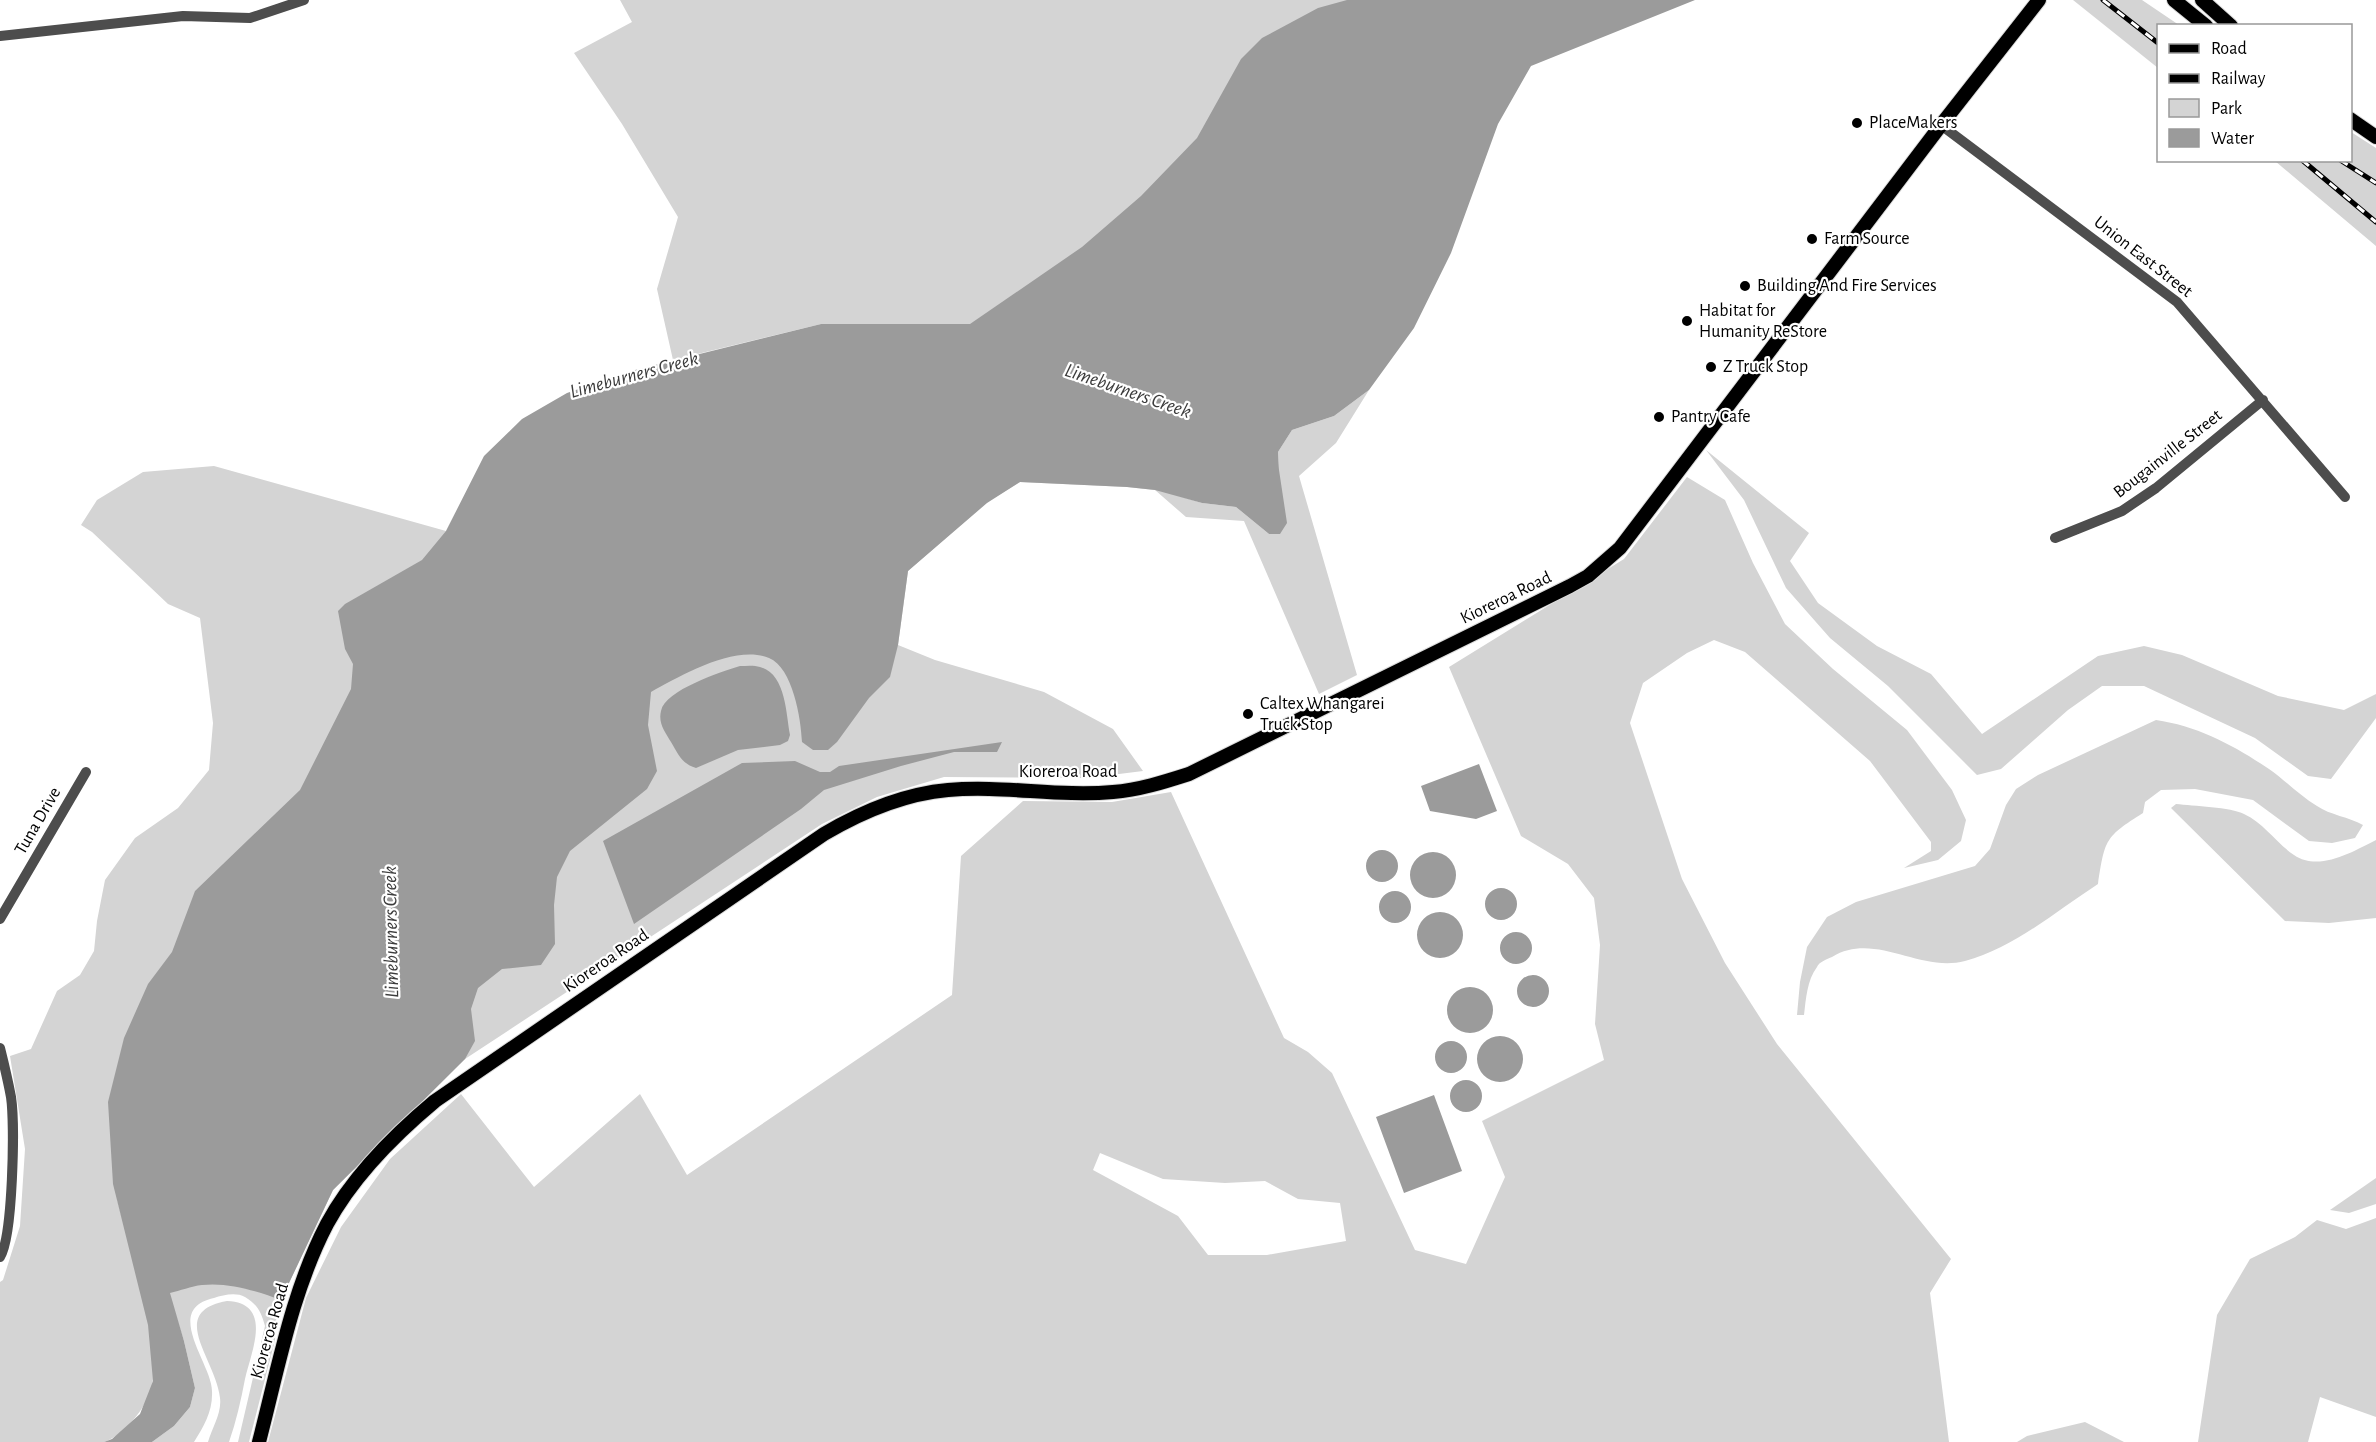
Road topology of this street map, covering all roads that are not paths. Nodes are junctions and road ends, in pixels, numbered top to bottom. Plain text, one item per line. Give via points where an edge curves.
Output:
1 (304, 0) edge
2 (2174, 0) edge
3 (2202, 0) edge
4 (2037, 1) edge
5 (2204, 24) edge
6 (2229, 24) edge
7 (0, 36) edge
8 (2352, 120) edge
9 (1941, 125) junction
10 (2376, 137) edge
11 (2263, 400) junction
12 (2345, 497) dead end
13 (2055, 538) dead end
14 (86, 772) dead end
15 (0, 919) edge
16 (0, 1048) edge
17 (0, 1257) edge
18 (259, 1442) edge

1 - 7 street via 250,18 183,16
2 - 5 main road
3 - 6 main road
4 - 9 main road, Kioreroa Road
8 - 10 main road
9 - 11 street, Union East Street via 2177,302
9 - 18 main road, Kioreroa Road via 1634,530 1588,576 1179,777 1112,792 946,790 900,799 856,815 435,1101 366,1168 328,1223 300,1289
11 - 12 street, Union East Street
11 - 13 street, Bougainville Street via 2122,512
14 - 15 street, Tuna Drive
16 - 17 street via 11,1099 13,1140 8,1232

